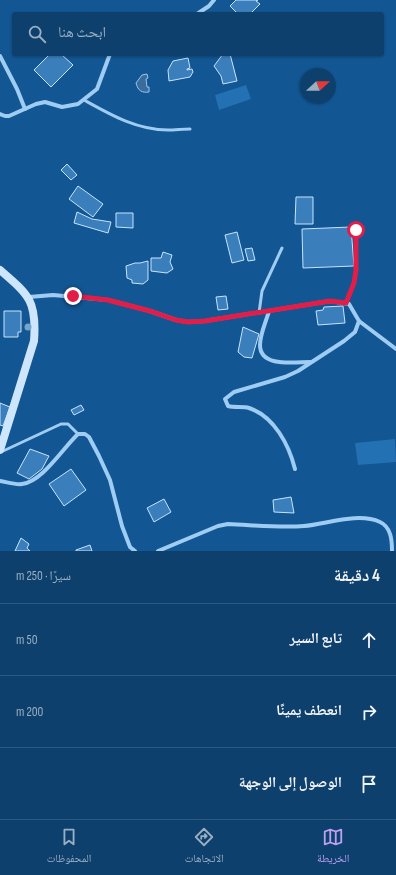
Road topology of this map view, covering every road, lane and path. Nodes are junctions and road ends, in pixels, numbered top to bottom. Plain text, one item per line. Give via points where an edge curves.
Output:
1 (214, 0) edge
2 (200, 12) edge
3 (0, 56) edge
4 (109, 56) edge
5 (84, 100) junction
6 (25, 109) junction
7 (0, 114) edge
8 (190, 129) dead end
9 (356, 230) dead end
10 (282, 248) dead end
11 (0, 270) edge
12 (28, 297) junction
13 (346, 303) junction
14 (269, 311) junction
15 (259, 313) junction
16 (359, 321) junction
17 (396, 349) edge
18 (311, 362) junction
19 (78, 434) junction
20 (0, 451) edge
21 (295, 469) dead end
22 (0, 481) edge
23 (135, 551) edge
24 (158, 551) edge
25 (392, 551) edge

1 - 2 street
3 - 6 street via 18,89
4 - 5 street via 97,89
5 - 6 street via 71,106 62,107 45,102
5 - 8 lane via 134,125 168,130
6 - 7 street via 8,116
9 - 13 lane via 356,270
10 - 15 lane via 262,291
11 - 12 street
12 - 15 street via 53,295 108,300 188,322
12 - 20 street via 36,324 34,341
13 - 14 street via 330,301
13 - 16 street via 354,310
14 - 15 street
14 - 18 street via 260,346 265,358 274,362
16 - 17 street
16 - 18 street via 355,332
18 - 21 street via 285,377 234,392 225,399 228,406 248,408 270,421 292,457
19 - 20 lane via 66,423
19 - 22 street via 40,475 27,483 20,485
19 - 23 street via 89,437 100,456 110,480 122,526 130,547
24 - 25 street via 228,524 304,526 350,519 381,522 390,533

